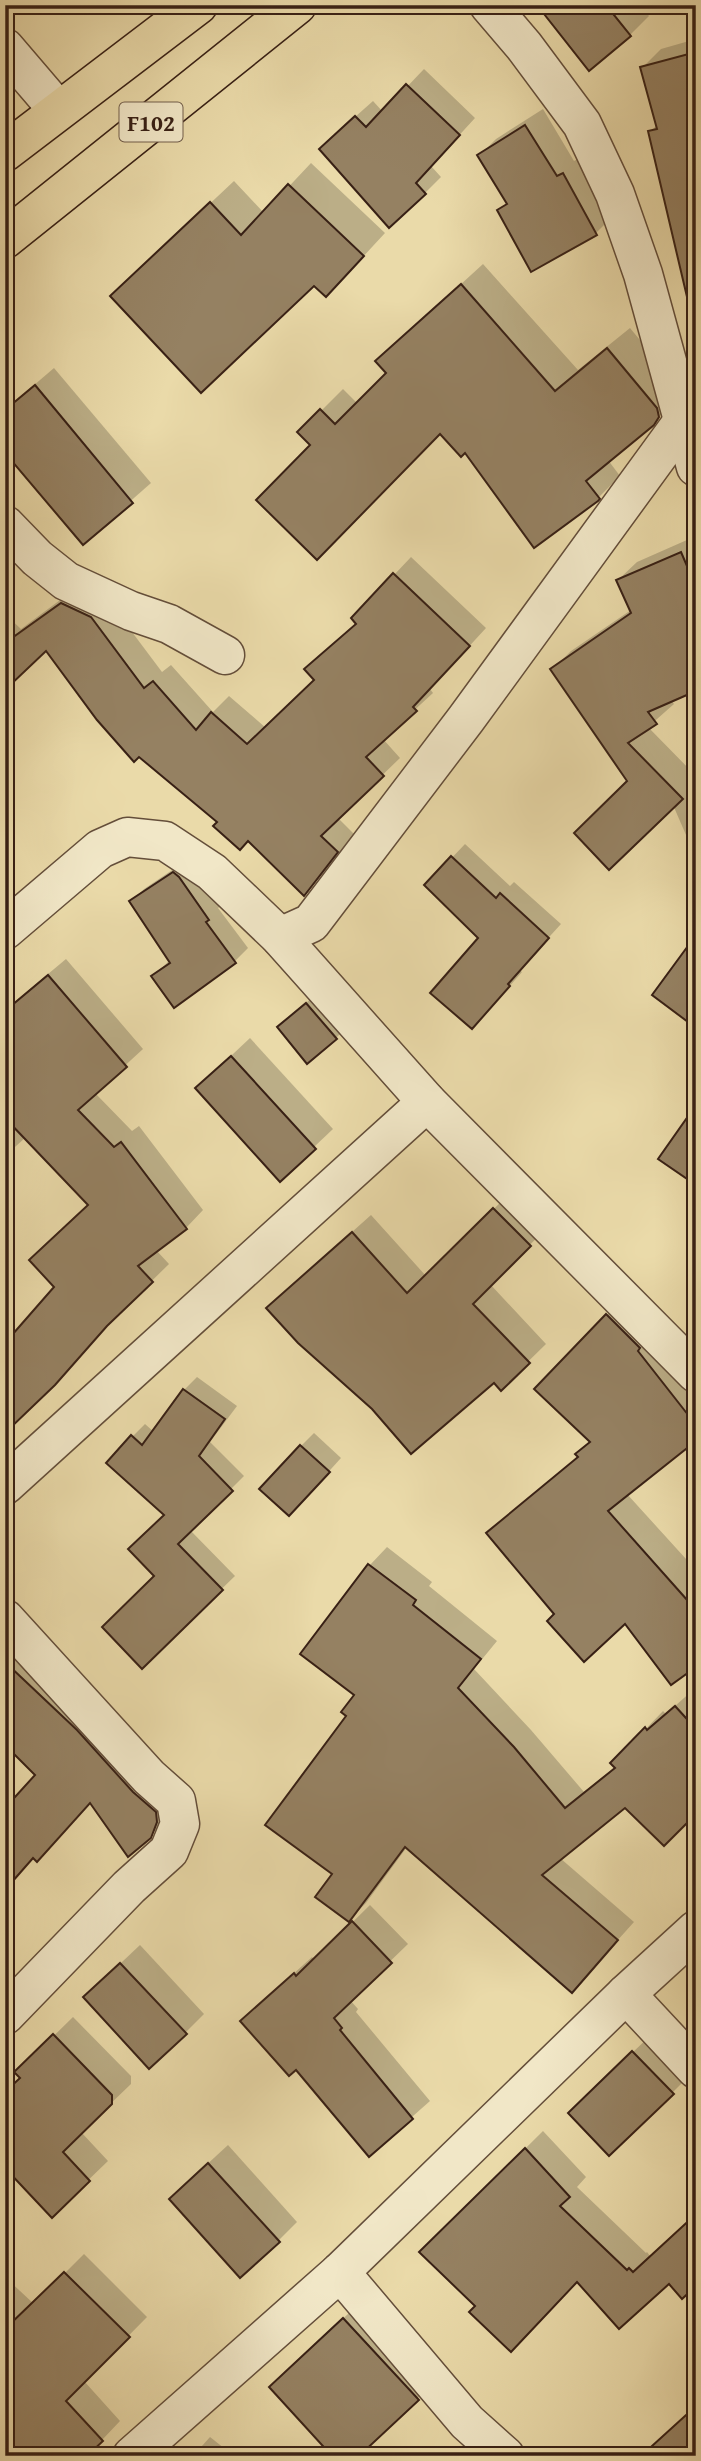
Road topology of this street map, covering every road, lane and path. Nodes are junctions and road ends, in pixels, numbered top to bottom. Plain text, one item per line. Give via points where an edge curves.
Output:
1 (198, 5) edge
2 (297, 5) edge
3 (489, 5) edge
4 (5, 48) edge
5 (58, 110) junction
6 (5, 152) edge
7 (5, 239) edge
8 (684, 420) junction
9 (696, 467) edge
10 (5, 525) edge
11 (225, 655) dead end
12 (5, 930) edge
13 (280, 937) junction
14 (426, 1102) junction
15 (696, 1373) edge
16 (5, 1485) edge
17 (5, 1619) edge
18 (696, 1930) edge
19 (626, 1994) junction
20 (5, 2015) edge
21 (696, 2069) edge
22 (340, 2272) junction
23 (132, 2456) edge
24 (505, 2456) edge

1 - 5 main road, F102
2 - 7 main road, F102
3 - 8 street via 582,124 615,194
4 - 5 street
5 - 6 main road, F102
8 - 9 street
8 - 13 street via 311,923
10 - 11 street via 66,581 169,624
12 - 13 street via 100,849 127,837 165,841 212,872
13 - 14 street
14 - 15 street
14 - 16 street
17 - 20 street via 176,1801 180,1824 169,1851
18 - 19 street
19 - 21 street
19 - 22 street
22 - 23 street
22 - 24 street via 467,2422

